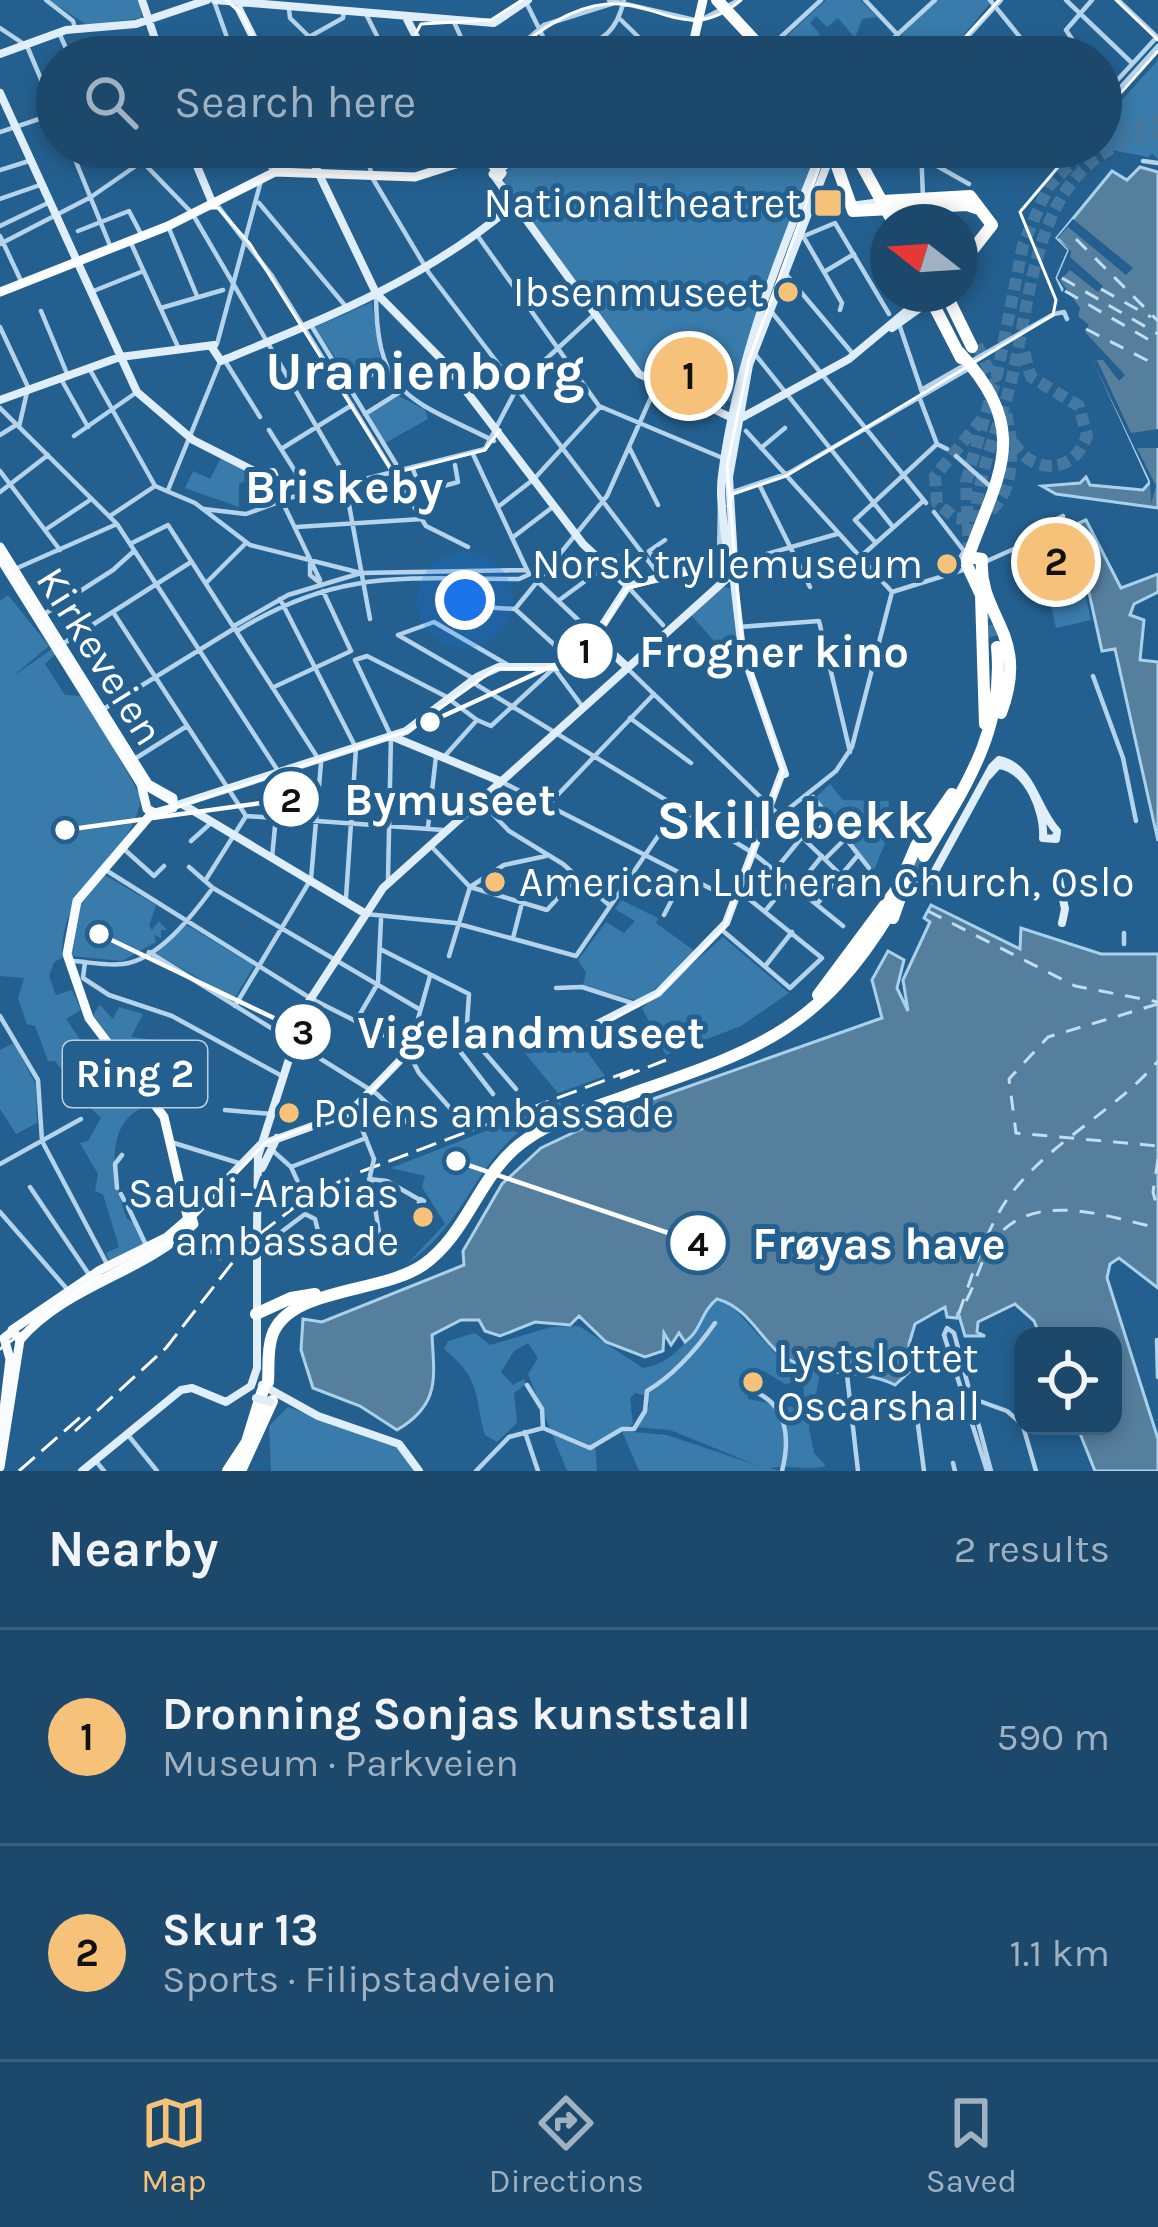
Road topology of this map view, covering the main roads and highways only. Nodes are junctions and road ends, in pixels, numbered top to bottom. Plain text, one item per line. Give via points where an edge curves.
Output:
1 (703, 0) edge
2 (728, 3) edge
3 (695, 36) edge
4 (754, 36) edge
5 (437, 168) edge
6 (839, 168) edge
7 (852, 168) edge
8 (971, 200) junction
9 (882, 204) edge
10 (906, 204) edge
11 (941, 204) edge
12 (974, 204) edge
13 (978, 208) edge
14 (870, 210) edge
15 (978, 242) edge
16 (0, 292) edge
17 (938, 312) edge
18 (958, 312) edge
19 (969, 357) junction
20 (0, 547) edge
21 (0, 558) edge
22 (975, 563) junction
23 (993, 648) tunnel mouth
24 (988, 728) junction
25 (148, 789) junction
26 (149, 811) junction
27 (908, 884) junction
28 (814, 1000) junction
29 (806, 1016) junction
30 (190, 1223) junction
31 (319, 1296) junction
32 (263, 1308) road end
33 (9, 1336) edge
34 (261, 1391) junction
35 (0, 1444) edge
36 (0, 1467) edge
37 (231, 1471) edge

1 - 3 main road
2 - 4 highway
5 - 16 main road via 415,177 268,175 168,226
6 - 14 highway via 848,208
7 - 9 highway
8 - 10 highway
8 - 11 highway
8 - 12 highway
13 - 15 highway via 992,225
17 - 19 highway
18 - 19 highway
19 - 22 highway via 1004,436 1005,464
20 - 25 main road, Kirkeveien
21 - 25 main road, Kirkeveien
22 - 24 highway
22 - 24 highway via 1005,626 1011,667 1007,697
23 - 24 highway
24 - 27 highway
25 - 26 main road
25 - 26 main road via 183,806
26 - 30 main road, Ring 2 via 72,914 68,962 89,1018 157,1102
27 - 28 highway
27 - 29 highway via 860,970
28 - 29 highway via 887,911 845,979
28 - 31 highway via 753,1043 541,1122 492,1160 454,1224 422,1257
29 - 31 highway via 750,1052 544,1128 496,1165 459,1228 426,1262 388,1283
30 - 33 main road
30 - 33 main road via 90,1276
31 - 32 highway
31 - 34 highway via 290,1304 272,1322
33 - 35 main road
33 - 36 main road
34 - 37 highway
34 - 37 highway

